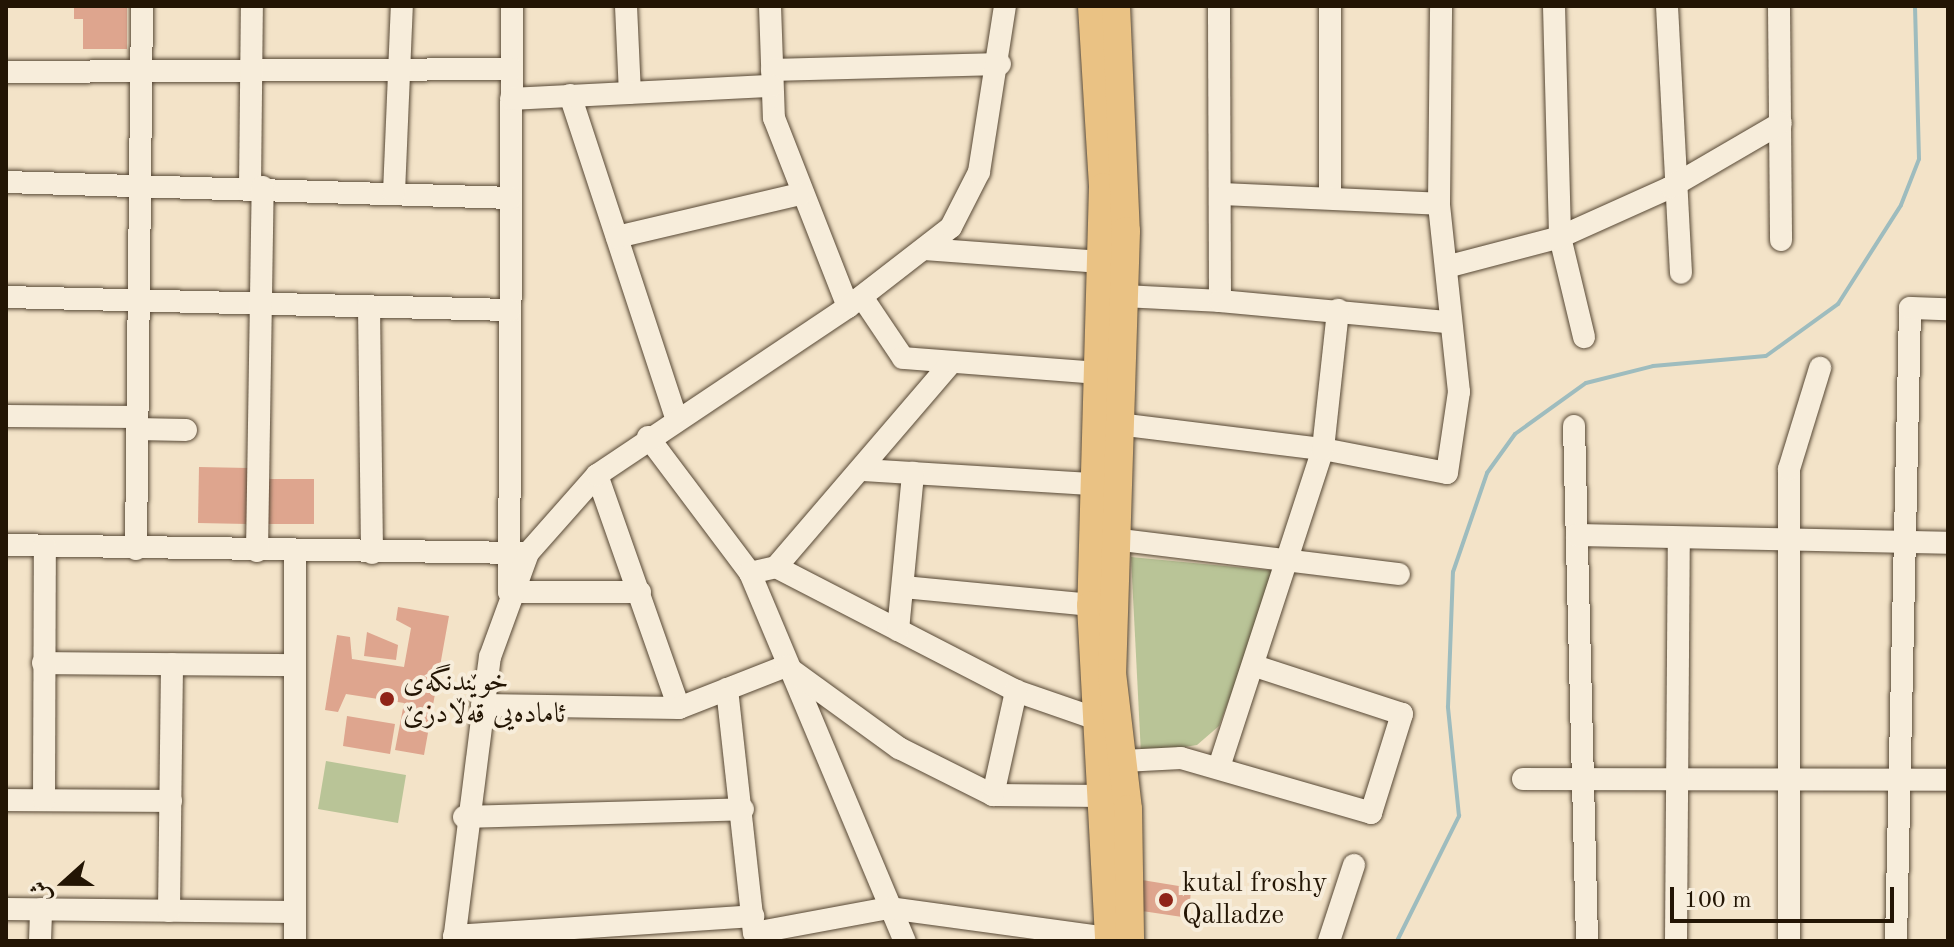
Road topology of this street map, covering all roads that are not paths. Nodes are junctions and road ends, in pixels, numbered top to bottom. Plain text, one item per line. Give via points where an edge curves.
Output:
1 (142, 6) edge
2 (252, 6) edge
3 (402, 6) edge
4 (512, 6) edge
5 (626, 6) edge
6 (770, 6) edge
7 (1005, 6) edge
8 (1092, 6) edge
9 (1116, 6) edge
10 (1219, 6) edge
11 (1330, 6) edge
12 (1441, 6) edge
13 (1554, 6) edge
14 (1667, 6) edge
15 (1779, 6) edge
16 (1000, 64) junction
17 (512, 69) junction
18 (401, 70) junction
19 (251, 71) junction
20 (6, 72) edge
21 (139, 72) junction
22 (772, 78) junction
23 (630, 93) junction
24 (570, 95) junction
25 (511, 99) junction
26 (1781, 123) junction
27 (6, 182) edge
28 (137, 182) junction
29 (257, 187) junction
30 (1671, 187) junction
31 (394, 193) junction
32 (801, 194) junction
33 (1222, 194) junction
34 (1330, 197) junction
35 (511, 198) junction
36 (1439, 204) junction
37 (617, 237) junction
38 (1560, 237) junction
39 (1781, 240) dead end
40 (925, 249) junction
41 (1101, 262) junction
42 (1446, 267) junction
43 (1681, 273) dead end
44 (1125, 296) junction
45 (6, 297) edge
46 (136, 299) junction
47 (1220, 301) junction
48 (261, 302) junction
49 (855, 302) junction
50 (369, 306) junction
51 (1948, 309) edge
52 (510, 310) junction
53 (1338, 310) junction
54 (1446, 322) junction
55 (1584, 337) dead end
56 (949, 365) junction
57 (1820, 368) dead end
58 (1097, 373) junction
59 (6, 416) edge
60 (676, 417) junction
61 (137, 423) junction
62 (1118, 424) junction
63 (1574, 426) dead end
64 (186, 430) dead end
65 (648, 437) junction
66 (1323, 449) junction
67 (862, 470) junction
68 (913, 473) junction
69 (597, 475) junction
70 (1092, 484) junction
71 (1577, 535) junction
72 (1679, 538) junction
73 (1113, 539) junction
74 (1789, 539) junction
75 (1905, 543) junction
76 (1948, 543) edge
77 (6, 545) edge
78 (45, 546) junction
79 (136, 549) junction
80 (257, 551) junction
81 (295, 551) junction
82 (372, 553) junction
83 (518, 553) junction
84 (1292, 561) junction
85 (776, 567) junction
86 (750, 573) junction
87 (1399, 574) dead end
88 (904, 587) junction
89 (509, 592) junction
90 (640, 592) junction
91 (1091, 605) junction
92 (898, 630) junction
93 (43, 663) junction
94 (172, 664) junction
95 (294, 665) junction
96 (786, 666) junction
97 (1255, 666) junction
98 (727, 689) junction
99 (1016, 691) junction
100 (482, 705) junction
101 (679, 708) junction
102 (1097, 719) junction
103 (1123, 761) junction
104 (1219, 767) junction
105 (1523, 779) dead end
106 (1583, 779) junction
107 (1675, 779) junction
108 (1789, 779) junction
109 (1899, 780) junction
110 (1948, 780) edge
111 (993, 795) junction
112 (1103, 796) junction
113 (6, 800) edge
114 (44, 800) junction
115 (171, 801) junction
116 (743, 809) junction
117 (464, 817) junction
118 (1354, 865) dead end
119 (889, 908) junction
120 (6, 909) edge
121 (41, 909) junction
122 (169, 911) junction
123 (294, 912) junction
124 (754, 930) edge
125 (454, 938) edge
126 (1116, 940) edge
127 (40, 941) edge
128 (295, 941) edge
129 (905, 941) edge
130 (1329, 941) edge
131 (1587, 941) edge
132 (1676, 941) edge
133 (1789, 941) edge
134 (1896, 941) edge

1 - 21 street
2 - 19 street
3 - 18 street
4 - 17 street
5 - 23 street
6 - 22 street
7 - 16 street
8 - 41 main road
9 - 44 main road
10 - 33 street
11 - 34 street
12 - 36 street
13 - 38 street
14 - 30 street
15 - 26 street
16 - 22 street
16 - 40 street via 974,190 951,227
17 - 18 street
17 - 25 street
18 - 19 street
18 - 31 street
19 - 21 street
19 - 29 street
20 - 21 street
21 - 28 street
22 - 23 street
22 - 32 street via 774,118
23 - 24 street
24 - 25 street
24 - 37 street
25 - 35 street
26 - 30 street
26 - 39 street
27 - 28 street
28 - 29 street
28 - 46 street
29 - 31 street
29 - 48 street
30 - 38 street
30 - 43 street
31 - 35 street
32 - 37 street
32 - 49 street
33 - 34 street
33 - 47 street
34 - 36 street
35 - 52 street
36 - 42 street
37 - 60 street
38 - 42 street
38 - 55 street
40 - 41 street
40 - 49 street
41 - 58 main road
42 - 54 street
44 - 47 street
44 - 62 main road
45 - 46 street
46 - 48 street
46 - 61 street
47 - 53 street
48 - 50 street
48 - 80 street
49 - 56 street via 903,358
49 - 60 street
50 - 52 street
50 - 82 street
51 - 75 street via 1910,308
52 - 83 street
53 - 54 street
53 - 66 street
54 - 66 street via 1459,392 1447,473
56 - 58 street
56 - 67 street
57 - 74 street via 1789,469
58 - 70 main road
59 - 61 street
60 - 65 street
61 - 64 street
61 - 79 street
62 - 66 street
62 - 73 main road
63 - 71 street
65 - 69 street
65 - 86 street
66 - 84 street
67 - 68 street
67 - 85 street
68 - 70 street
68 - 88 street
69 - 83 street
69 - 90 street
70 - 91 main road
71 - 72 street
71 - 106 street
72 - 74 street
72 - 107 street
73 - 84 street
73 - 103 main road via 1112,673
74 - 75 street
74 - 108 street
75 - 76 street
75 - 109 street
77 - 78 street
78 - 79 street
78 - 93 street
79 - 80 street
80 - 81 street
81 - 82 street
81 - 95 street
82 - 83 street
83 - 89 street
84 - 87 street
84 - 97 street
85 - 86 street
85 - 92 street
86 - 96 street
88 - 91 street
88 - 92 street
89 - 90 street
89 - 100 street
90 - 101 street
91 - 102 main road
92 - 99 street
93 - 94 street
93 - 114 street
94 - 95 street
94 - 115 street
95 - 123 street
96 - 98 street
96 - 111 street via 899,748
96 - 119 street
97 - 104 street
97 - 104 street via 1402,714 1371,813
98 - 101 street
98 - 116 street
99 - 102 street
99 - 111 street
100 - 101 street
100 - 117 street
102 - 112 main road
103 - 104 street via 1181,758
103 - 126 main road
105 - 106 street
106 - 107 street
106 - 131 street
107 - 108 street
107 - 132 street
108 - 109 street
108 - 133 street
109 - 110 street
109 - 134 street
111 - 112 street
112 - 126 main road
113 - 114 street
114 - 115 street
115 - 122 street
116 - 117 street
116 - 124 street
117 - 125 street
118 - 130 street
119 - 124 street
119 - 126 street
119 - 129 street
120 - 121 street
121 - 122 street
121 - 127 street
122 - 123 street
123 - 128 street
124 - 125 street

